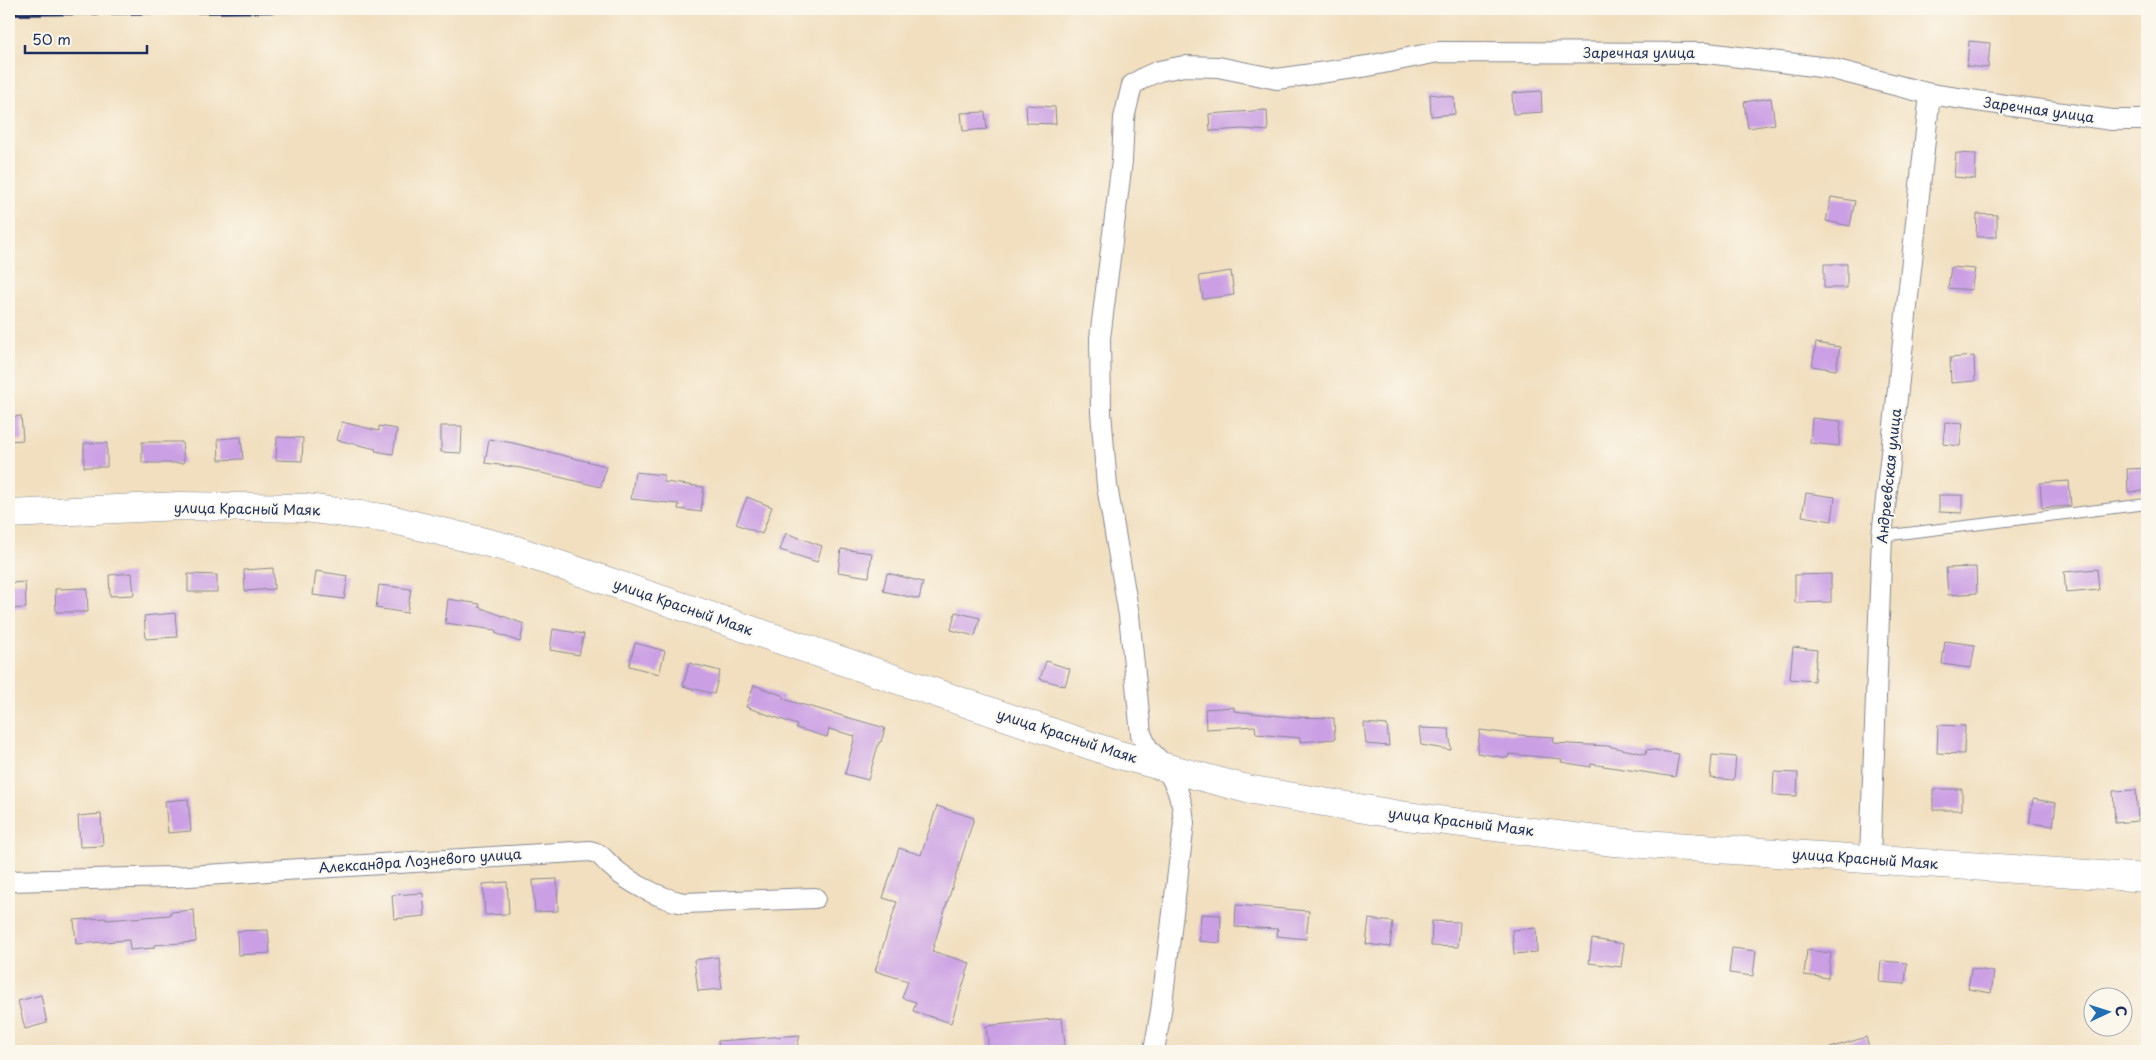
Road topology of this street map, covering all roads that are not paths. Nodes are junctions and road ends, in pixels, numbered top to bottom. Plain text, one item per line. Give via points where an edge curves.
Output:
1 (1930, 94) junction
2 (2147, 120) edge
3 (2147, 504) edge
4 (9, 514) edge
5 (1882, 536) junction
6 (1166, 767) junction
7 (1870, 859) junction
8 (2147, 878) edge
9 (9, 881) edge
10 (815, 898) dead end
11 (1154, 1051) edge

1 - 2 street, Заречная улица via 2112,120
1 - 5 street, Андреевская улица
1 - 6 street, Заречная улица via 1829,68 1707,53 1438,52 1277,79 1218,67 1184,66 1159,71 1132,85 1124,118 1122,162 1100,338 1101,412 1107,486 1129,615 1142,734 1148,748
3 - 5 lane
4 - 6 street, улица Красный Маяк via 180,506 306,508 390,519 513,549 1116,754
5 - 7 street, Андреевская улица
6 - 7 street, улица Красный Маяк via 1247,789 1406,816 1614,842
6 - 11 street via 1177,789 1184,824
7 - 8 street, улица Красный Маяк
9 - 10 street, Александра Лозневого улица via 173,877 590,851 602,855 611,866 655,895 671,901

